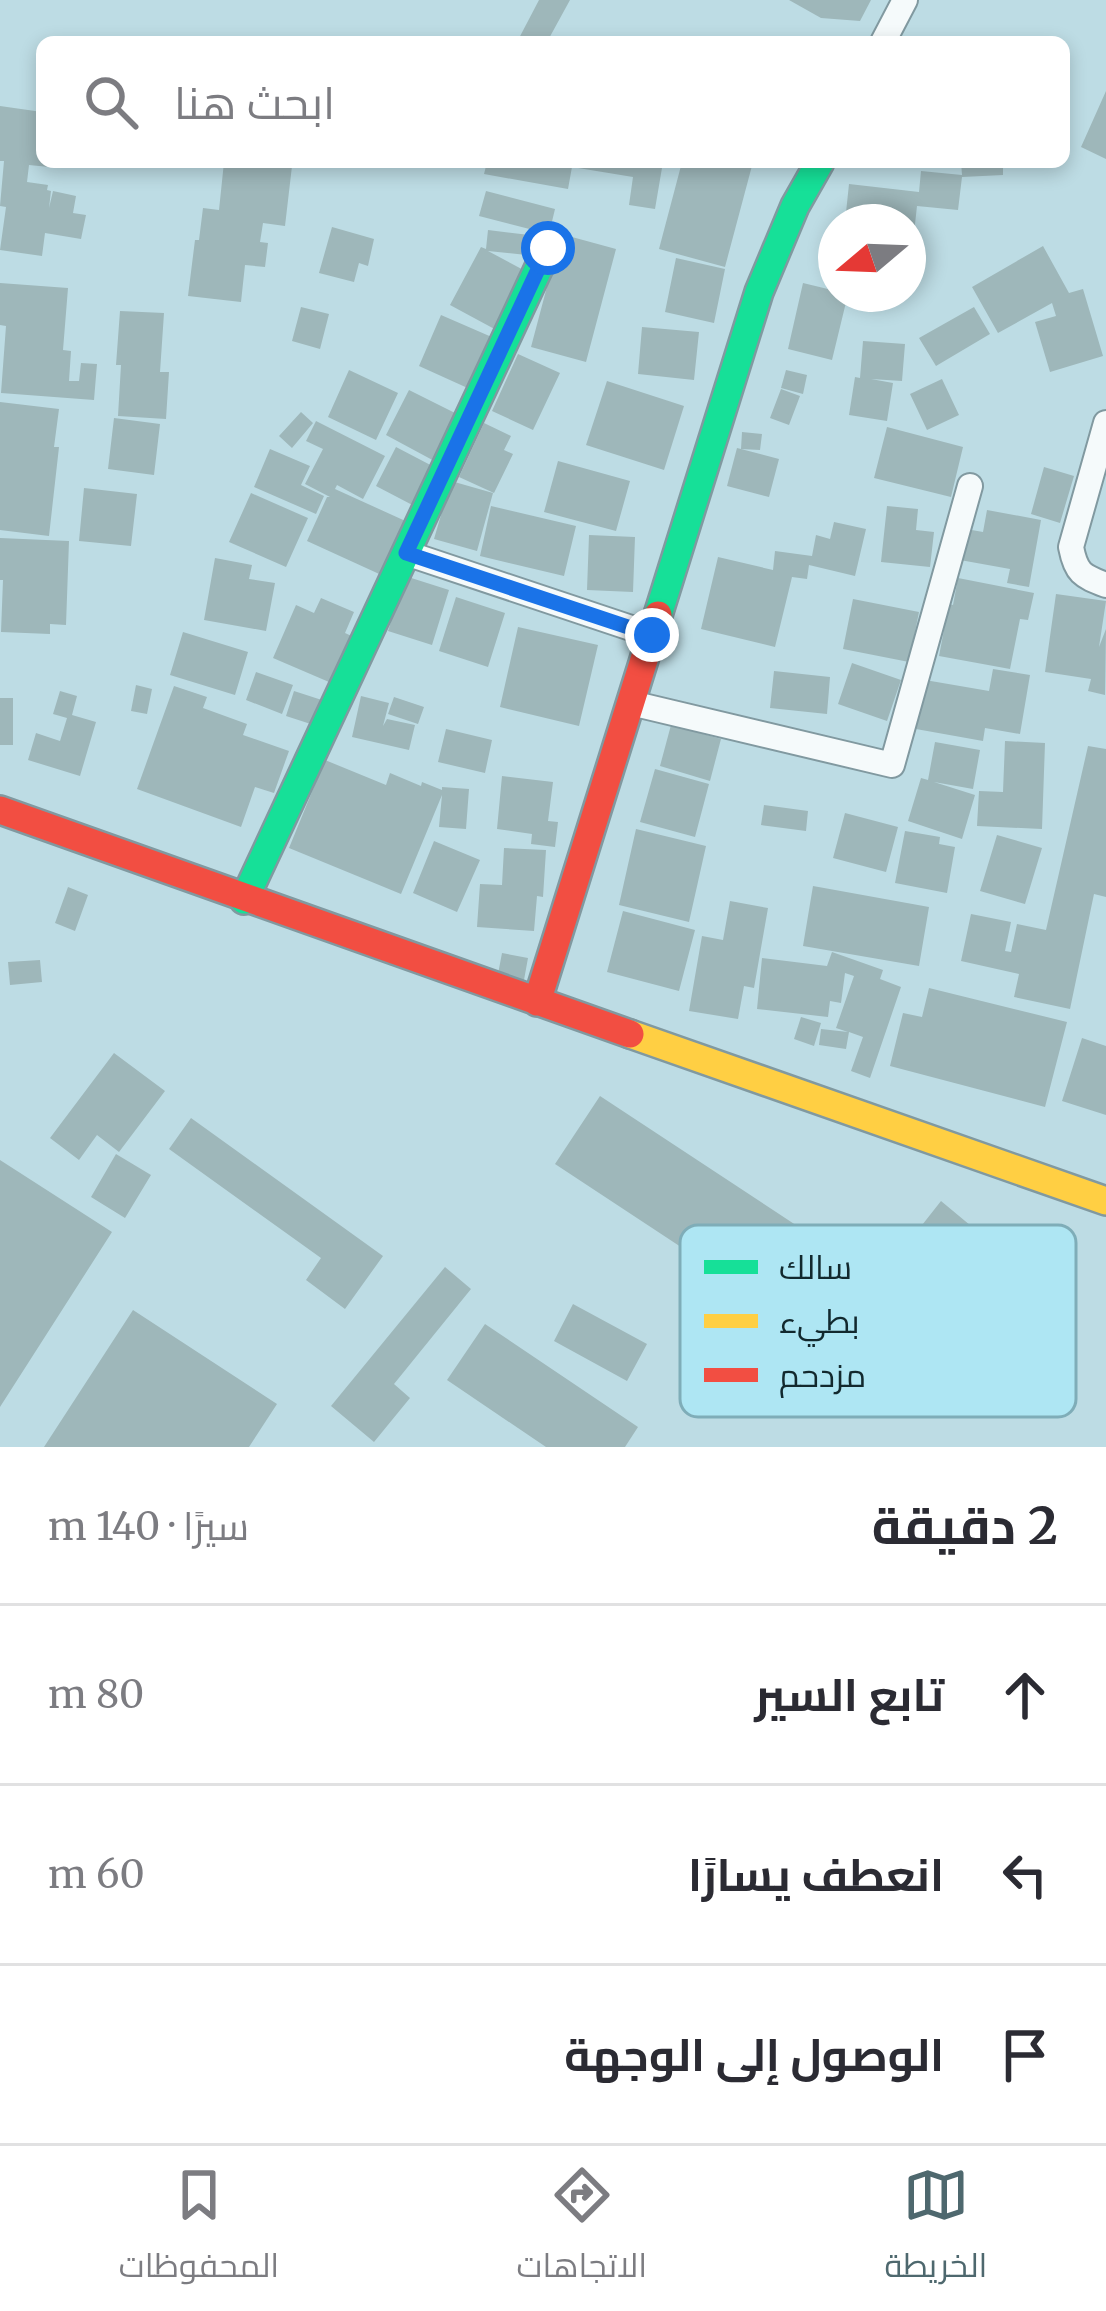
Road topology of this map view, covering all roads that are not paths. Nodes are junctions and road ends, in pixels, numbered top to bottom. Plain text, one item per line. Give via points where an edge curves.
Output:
1 (905, 0) edge
2 (886, 36) edge
3 (817, 168) edge
4 (548, 248) dead end
5 (1106, 423) edge
6 (970, 486) dead end
7 (406, 553) junction
8 (1106, 585) edge
9 (652, 635) junction
10 (631, 703) junction
11 (0, 810) edge
12 (244, 900) junction
13 (537, 1002) junction
14 (1106, 1201) edge

1 - 2 street
3 - 9 street via 759,292
4 - 7 street
5 - 8 street via 1071,547 1084,577
6 - 10 street via 892,765
7 - 9 street
7 - 12 street
9 - 10 street
10 - 13 street
11 - 12 street
12 - 13 street
13 - 14 street

